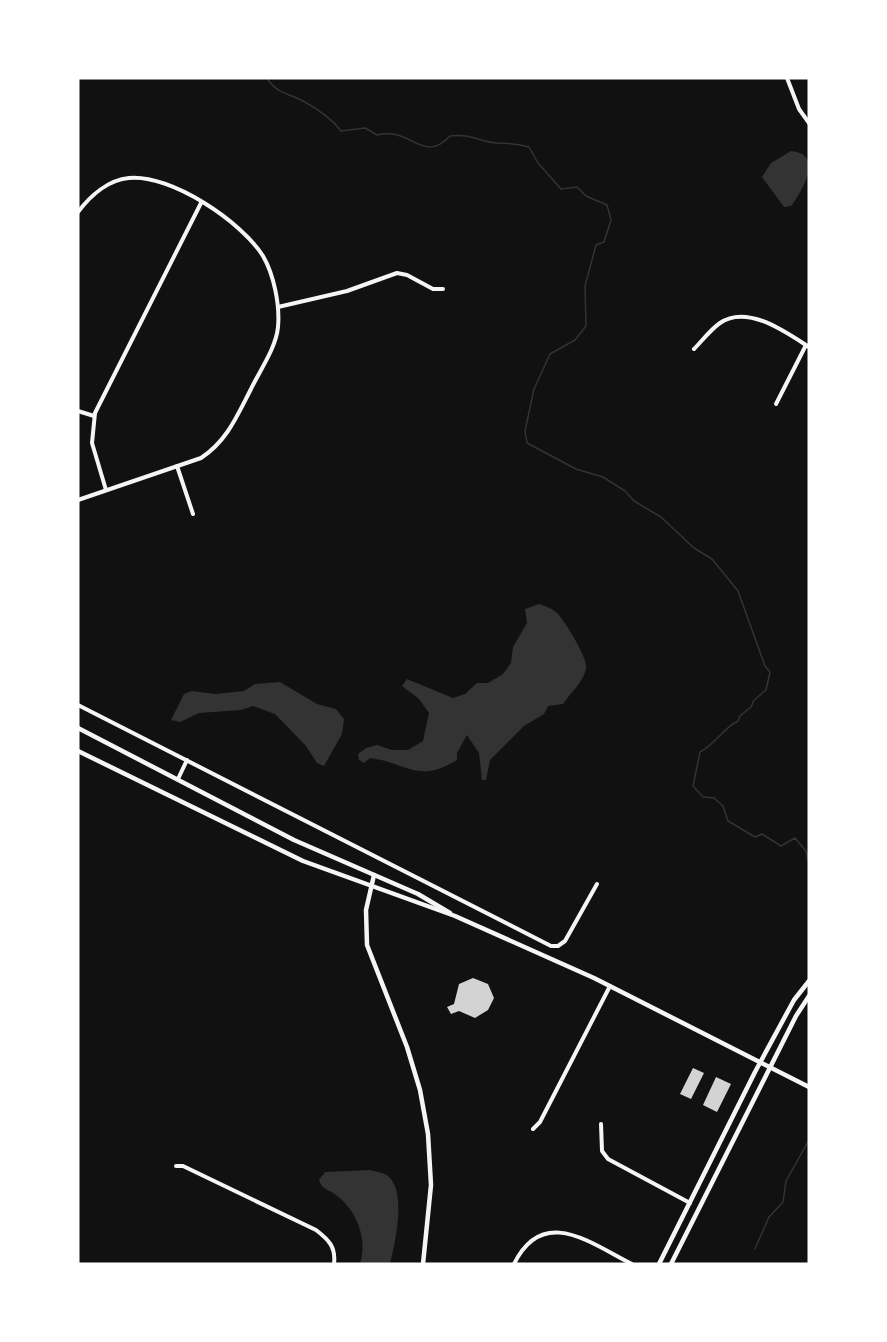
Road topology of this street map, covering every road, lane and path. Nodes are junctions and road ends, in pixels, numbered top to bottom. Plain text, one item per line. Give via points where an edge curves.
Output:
1 (787, 78) edge
2 (809, 123) edge
3 (201, 202) junction
4 (78, 212) edge
5 (443, 289) dead end
6 (278, 307) junction
7 (807, 346) edge
8 (694, 349) dead end
9 (776, 404) dead end
10 (78, 411) edge
11 (94, 416) junction
12 (177, 466) junction
13 (106, 490) junction
14 (78, 501) edge
15 (193, 513) dead end
16 (78, 705) edge
17 (78, 728) edge
18 (78, 750) edge
19 (187, 760) junction
20 (178, 779) junction
21 (374, 875) junction
22 (597, 884) dead end
23 (372, 885) junction
24 (454, 916) junction
25 (809, 981) edge
26 (610, 986) junction
27 (809, 996) edge
28 (761, 1062) junction
29 (771, 1067) junction
30 (809, 1087) edge
31 (600, 1124) dead end
32 (533, 1129) dead end
33 (176, 1166) dead end
34 (690, 1203) junction
35 (334, 1264) edge
36 (423, 1264) edge
37 (514, 1264) edge
38 (632, 1264) edge
39 (659, 1264) edge
40 (671, 1264) edge

1 - 2 street
3 - 4 street via 151,180 128,178 104,187
3 - 6 street via 258,248 269,267
3 - 11 street
5 - 6 street via 433,289 397,273 347,291
6 - 12 street via 278,327 272,346 228,434 201,458
7 - 8 street via 758,319 739,316 718,324
7 - 9 street
10 - 11 street
11 - 13 street via 92,443
12 - 13 street
12 - 15 street
13 - 14 street
16 - 19 street
17 - 20 main road
18 - 23 main road via 263,843
19 - 20 street
19 - 22 street via 551,946 565,941
20 - 21 main road via 294,840
21 - 23 main road
21 - 24 main road via 440,905
23 - 24 main road
23 - 36 main road via 366,910 366,945 407,1047 428,1134 431,1185
24 - 26 main road
25 - 28 main road via 794,1000
26 - 28 main road
26 - 32 street
27 - 29 main road
28 - 29 main road
28 - 34 main road
29 - 30 main road
29 - 40 main road
31 - 34 street via 602,1151 608,1159
33 - 35 street via 316,1230 330,1241
34 - 39 main road
37 - 38 street via 532,1239 553,1231 572,1234

